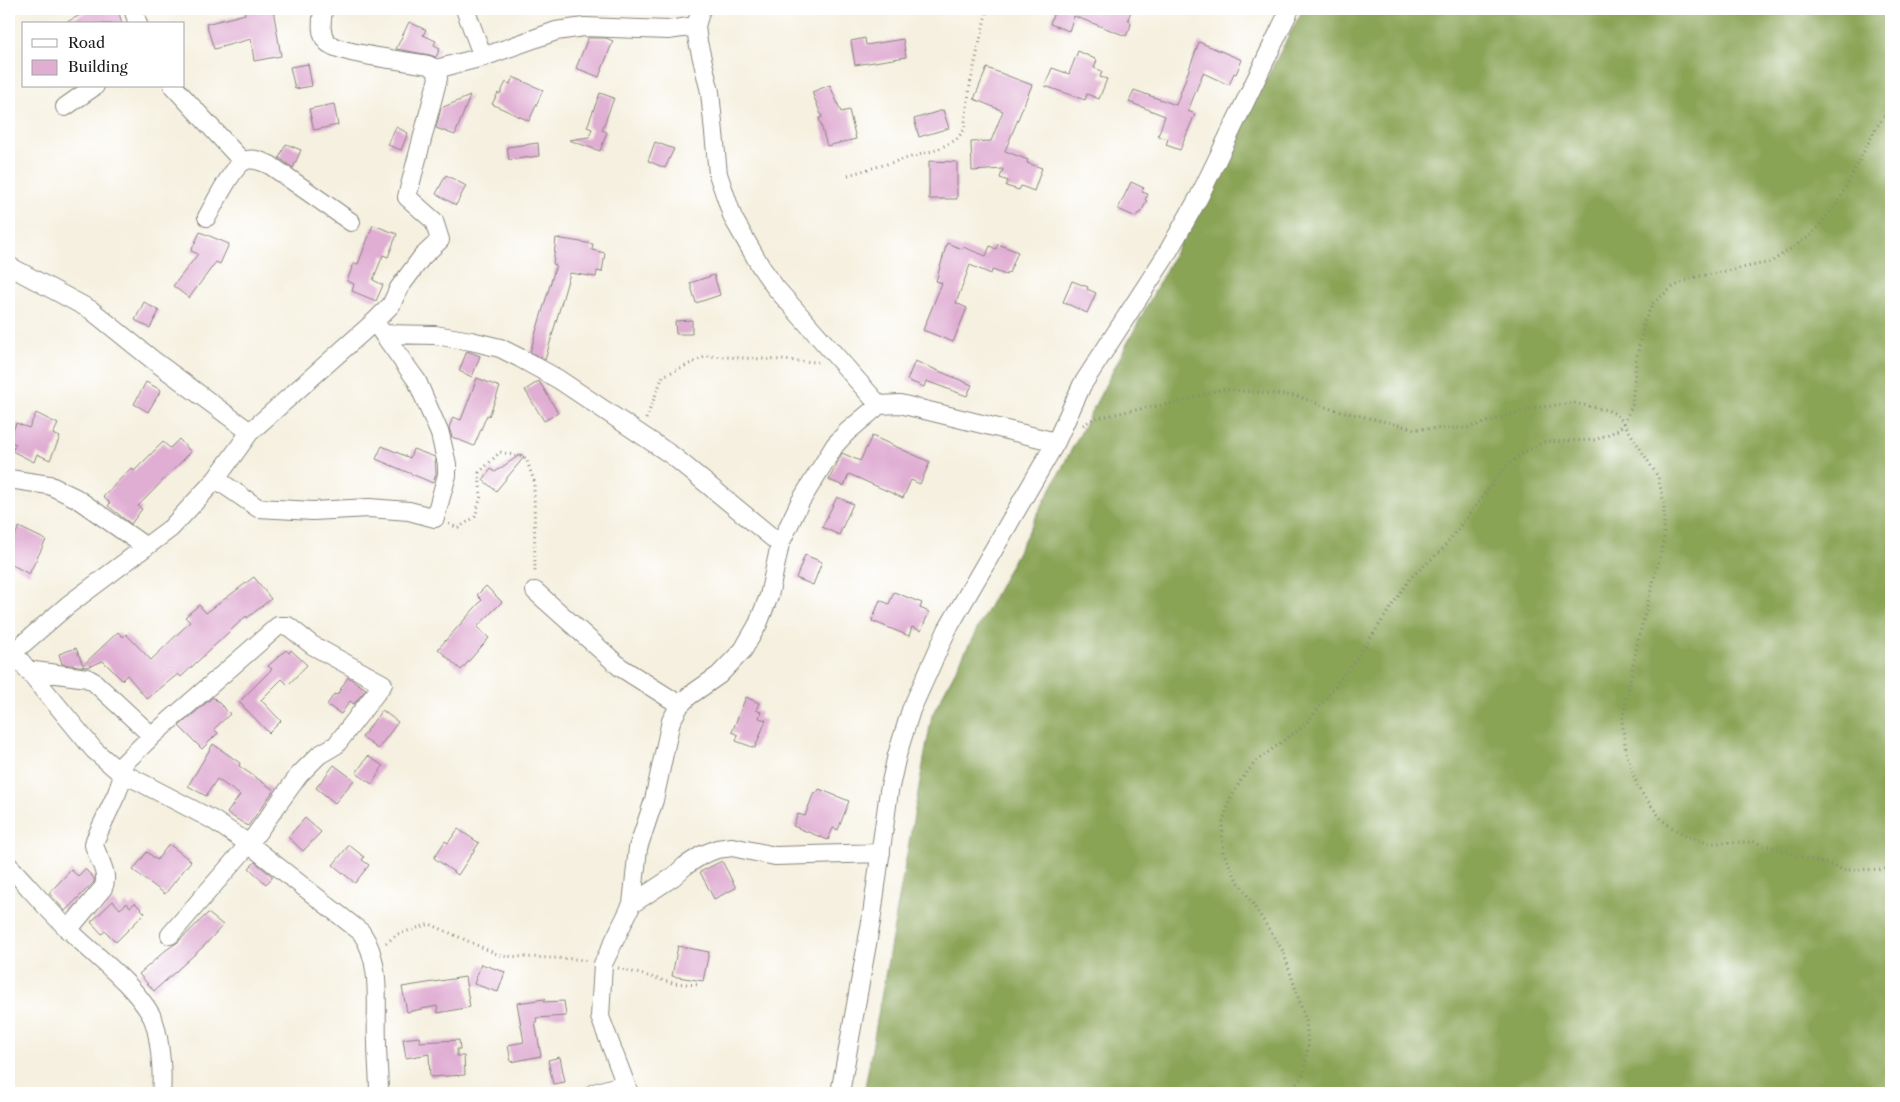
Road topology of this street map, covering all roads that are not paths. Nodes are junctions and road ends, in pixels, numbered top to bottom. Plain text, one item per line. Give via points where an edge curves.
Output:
1 (133, 9) edge
2 (323, 9) edge
3 (465, 9) edge
4 (1290, 9) edge
5 (698, 17) edge
6 (137, 22) edge
7 (483, 57) junction
8 (436, 69) junction
9 (91, 88) edge
10 (175, 88) edge
11 (65, 107) dead end
12 (243, 162) junction
13 (207, 217) dead end
14 (351, 222) dead end
15 (9, 266) edge
16 (379, 328) junction
17 (879, 405) junction
18 (250, 432) junction
19 (1056, 441) junction
20 (9, 478) edge
21 (216, 480) junction
22 (780, 544) junction
23 (146, 547) junction
24 (535, 591) road end
25 (10, 652) edge
26 (26, 670) junction
27 (680, 705) junction
28 (152, 736) junction
29 (120, 772) junction
30 (249, 844) junction
31 (881, 853) junction
32 (9, 866) edge
33 (632, 904) junction
34 (68, 930) junction
35 (170, 935) dead end
36 (627, 1088) edge
37 (161, 1093) edge
38 (379, 1093) edge
39 (594, 1093) edge
40 (840, 1093) edge

1 - 6 street
2 - 8 street via 322,34 328,44
3 - 7 street
4 - 19 street via 1199,197 1165,257 1082,385
5 - 7 street via 668,30 584,27 556,31
5 - 17 street via 698,42 710,92 718,174 733,218 775,287
7 - 8 street
8 - 16 street via 438,78 406,197 434,221 440,240 422,257 399,288
9 - 11 street
10 - 12 street
12 - 13 street via 230,177
12 - 14 street via 258,160 270,165
15 - 18 street via 91,310
16 - 18 street
16 - 21 street via 418,381 440,434 447,475 435,518 409,510 258,508
16 - 22 street via 500,348 558,379 674,456
17 - 19 street via 900,404
17 - 22 street via 846,432 835,446 800,502
18 - 21 street
19 - 31 street via 947,630 911,710 889,790
20 - 23 street via 49,485 76,498
21 - 23 street via 171,528
22 - 27 street via 769,596 743,650 719,675
23 - 25 street
24 - 27 street via 620,667
25 - 26 street
26 - 28 street via 87,678
26 - 29 street via 94,750
27 - 33 street via 672,721 654,800 638,848
28 - 29 street
28 - 30 street via 278,626 288,626 312,646 383,684 336,745 319,755 299,775
29 - 30 street via 213,820
29 - 34 street via 117,793 94,840 106,882
30 - 35 street
30 - 38 street via 361,932 369,943 378,992
31 - 33 street via 775,856 732,847 717,849 684,866
31 - 40 street
32 - 34 street
33 - 36 street via 603,964 600,1017
34 - 37 street via 110,968 152,1016 163,1078
36 - 39 street

